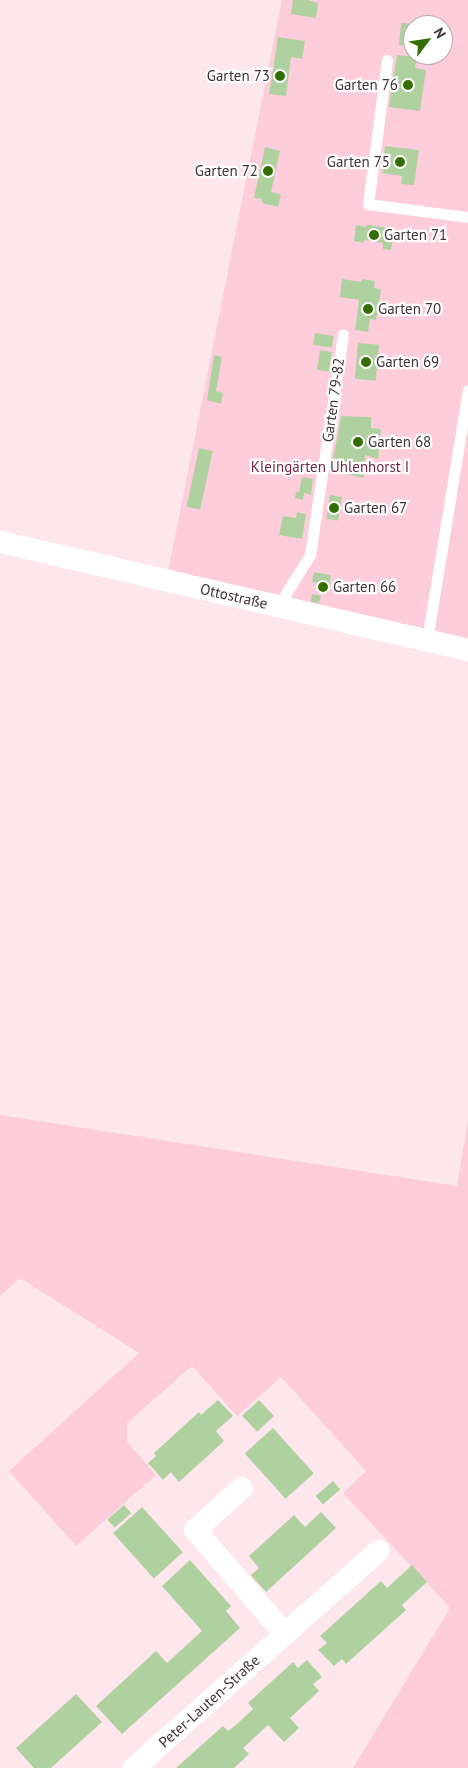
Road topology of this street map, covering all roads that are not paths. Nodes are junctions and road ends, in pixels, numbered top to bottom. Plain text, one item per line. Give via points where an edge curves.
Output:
1 (387, 60) dead end
2 (468, 217) edge
3 (342, 334) dead end
4 (468, 390) edge
5 (0, 542) edge
6 (278, 606) junction
7 (427, 640) junction
8 (468, 650) edge
9 (242, 1488) dead end
10 (378, 1551) dead end
11 (285, 1634) junction
12 (134, 1768) edge

1 - 2 lane via 368,204
3 - 6 lane, Garten 79-82 via 310,555
4 - 7 lane
5 - 6 street, Ottostraße
6 - 7 street, Ottostraße
7 - 8 street, Ottostraße
9 - 11 street via 195,1530
10 - 11 street, Peter-Lauten-Straße
11 - 12 street, Peter-Lauten-Straße

